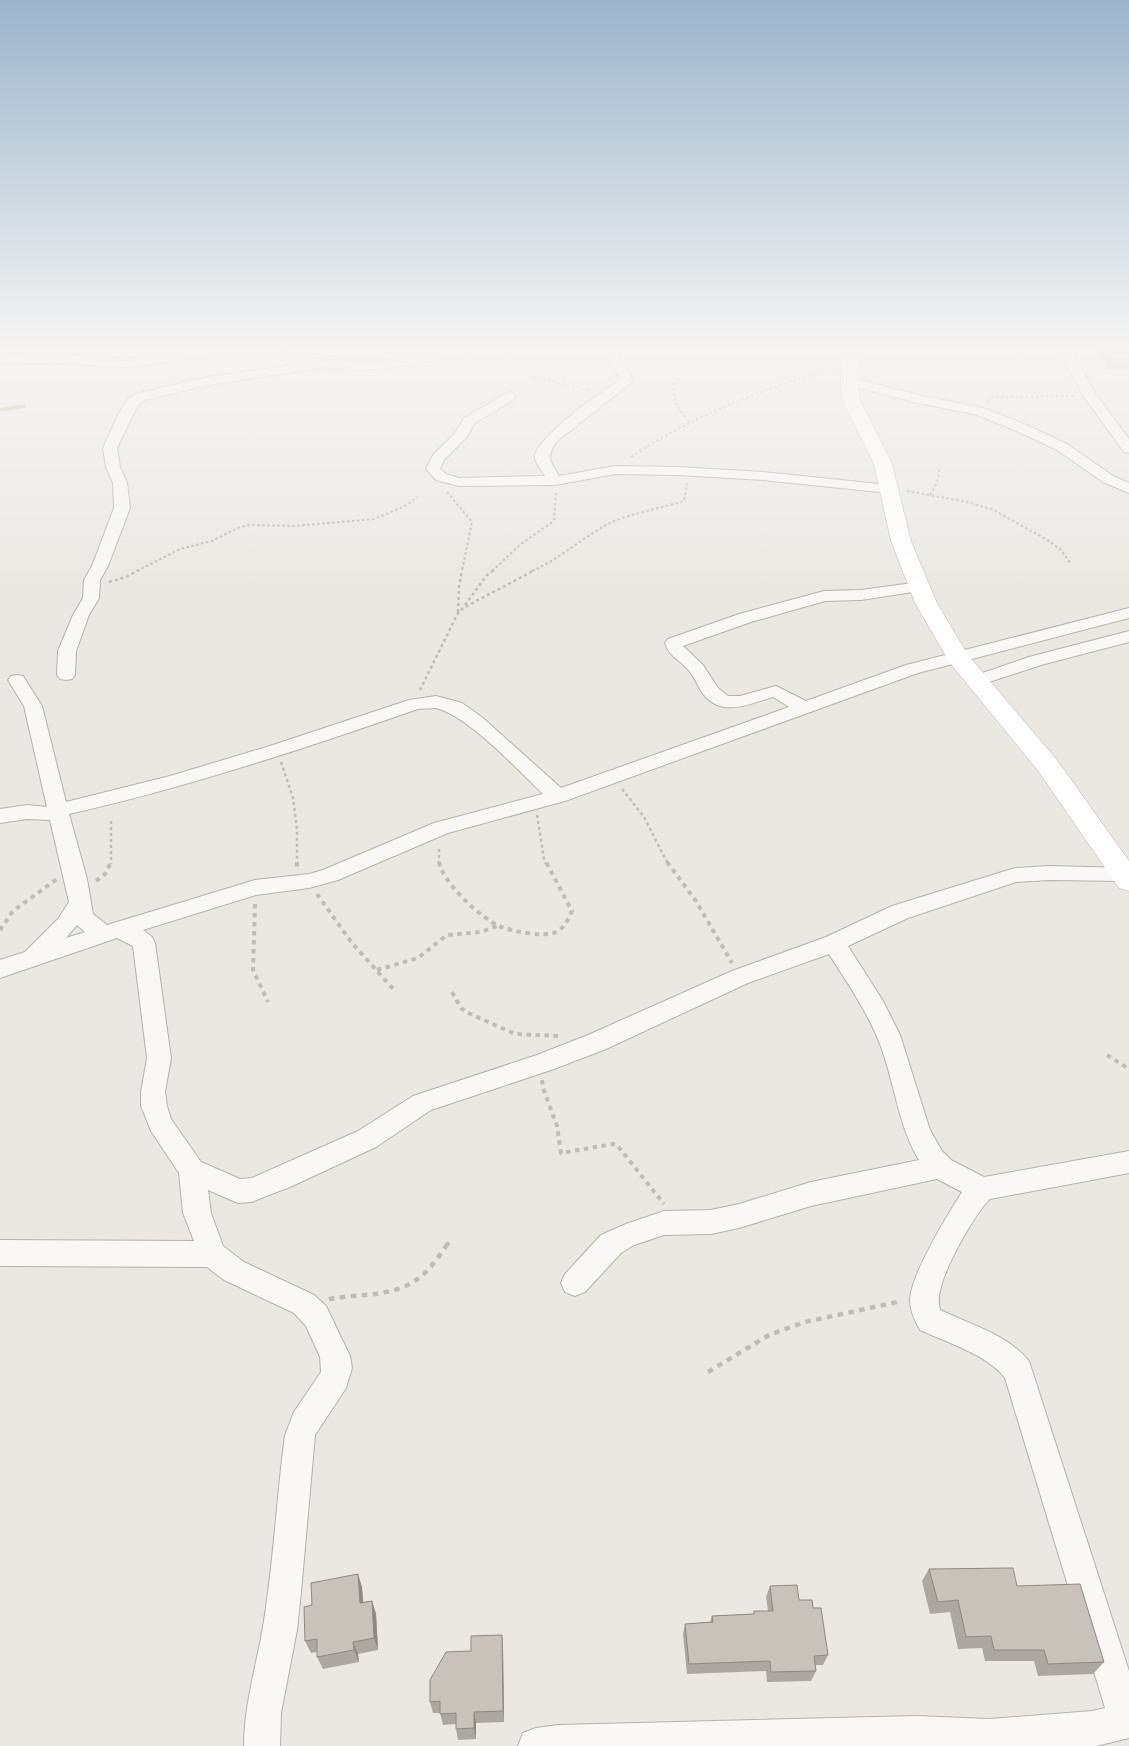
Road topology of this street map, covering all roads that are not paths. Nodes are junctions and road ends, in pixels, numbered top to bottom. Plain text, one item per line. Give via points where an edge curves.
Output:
1 (119, 428) edge
2 (465, 428) edge
3 (564, 428) edge
4 (865, 428) edge
5 (1023, 428) edge
6 (1114, 428) edge
7 (1129, 449) edge
8 (555, 481) junction
9 (889, 489) junction
10 (1129, 489) edge
11 (920, 587) junction
12 (1129, 613) edge
13 (1129, 636) edge
14 (958, 658) junction
15 (66, 675) dead end
16 (17, 680) dead end
17 (976, 681) junction
18 (805, 708) junction
19 (558, 796) junction
20 (59, 812) junction
21 (0, 816) edge
22 (1127, 877) edge
23 (80, 898) junction
24 (111, 932) junction
25 (834, 942) junction
26 (30, 959) junction
27 (0, 969) edge
28 (1129, 1162) edge
29 (940, 1167) junction
30 (192, 1170) junction
31 (983, 1189) junction
32 (0, 1253) edge
33 (212, 1254) junction
34 (575, 1283) dead end
35 (1128, 1720) edge
36 (990, 1742) edge
37 (262, 1746) edge
38 (536, 1746) edge

1 - 15 street via 110,448 120,483 122,508 94,577 91,598 68,651
2 - 8 street via 438,458 434,473 460,482
3 - 8 street via 550,440 542,459
4 - 9 street via 883,464
5 - 10 street via 1062,447
6 - 7 street
8 - 9 street via 615,470 704,472
9 - 11 street via 901,542
11 - 14 street
11 - 18 street via 824,596 745,618 674,643 676,650 696,667 713,694 725,701 733,703 776,691
12 - 14 street
13 - 17 street via 1034,660
14 - 17 street
14 - 18 street via 912,669
16 - 20 street via 32,706
17 - 22 street via 1048,766
18 - 19 street
19 - 20 street via 476,722 455,707 436,702 415,704 278,751
19 - 24 street via 441,828 330,875 255,888
20 - 21 street
20 - 23 street
22 - 25 street via 1048,873 1015,875 900,912
23 - 24 street via 83,918
23 - 26 street via 66,925
24 - 26 street
24 - 30 street via 138,937 144,943 159,1058 154,1106 160,1123
25 - 29 street via 881,1020 894,1049 918,1133
25 - 30 street via 740,977 597,1042 422,1103 368,1138 252,1190 238,1191
26 - 27 street
28 - 31 street
29 - 31 street
29 - 34 street via 811,1194 711,1222 664,1223 611,1244
30 - 33 street via 197,1213
31 - 35 street via 969,1204 926,1288 926,1314 930,1320 999,1353 1018,1371
32 - 33 street
33 - 37 street via 234,1271 304,1304 316,1316 336,1356 335,1378 304,1423 300,1435 282,1616 268,1681
35 - 36 street via 1092,1729
36 - 38 street via 916,1734

